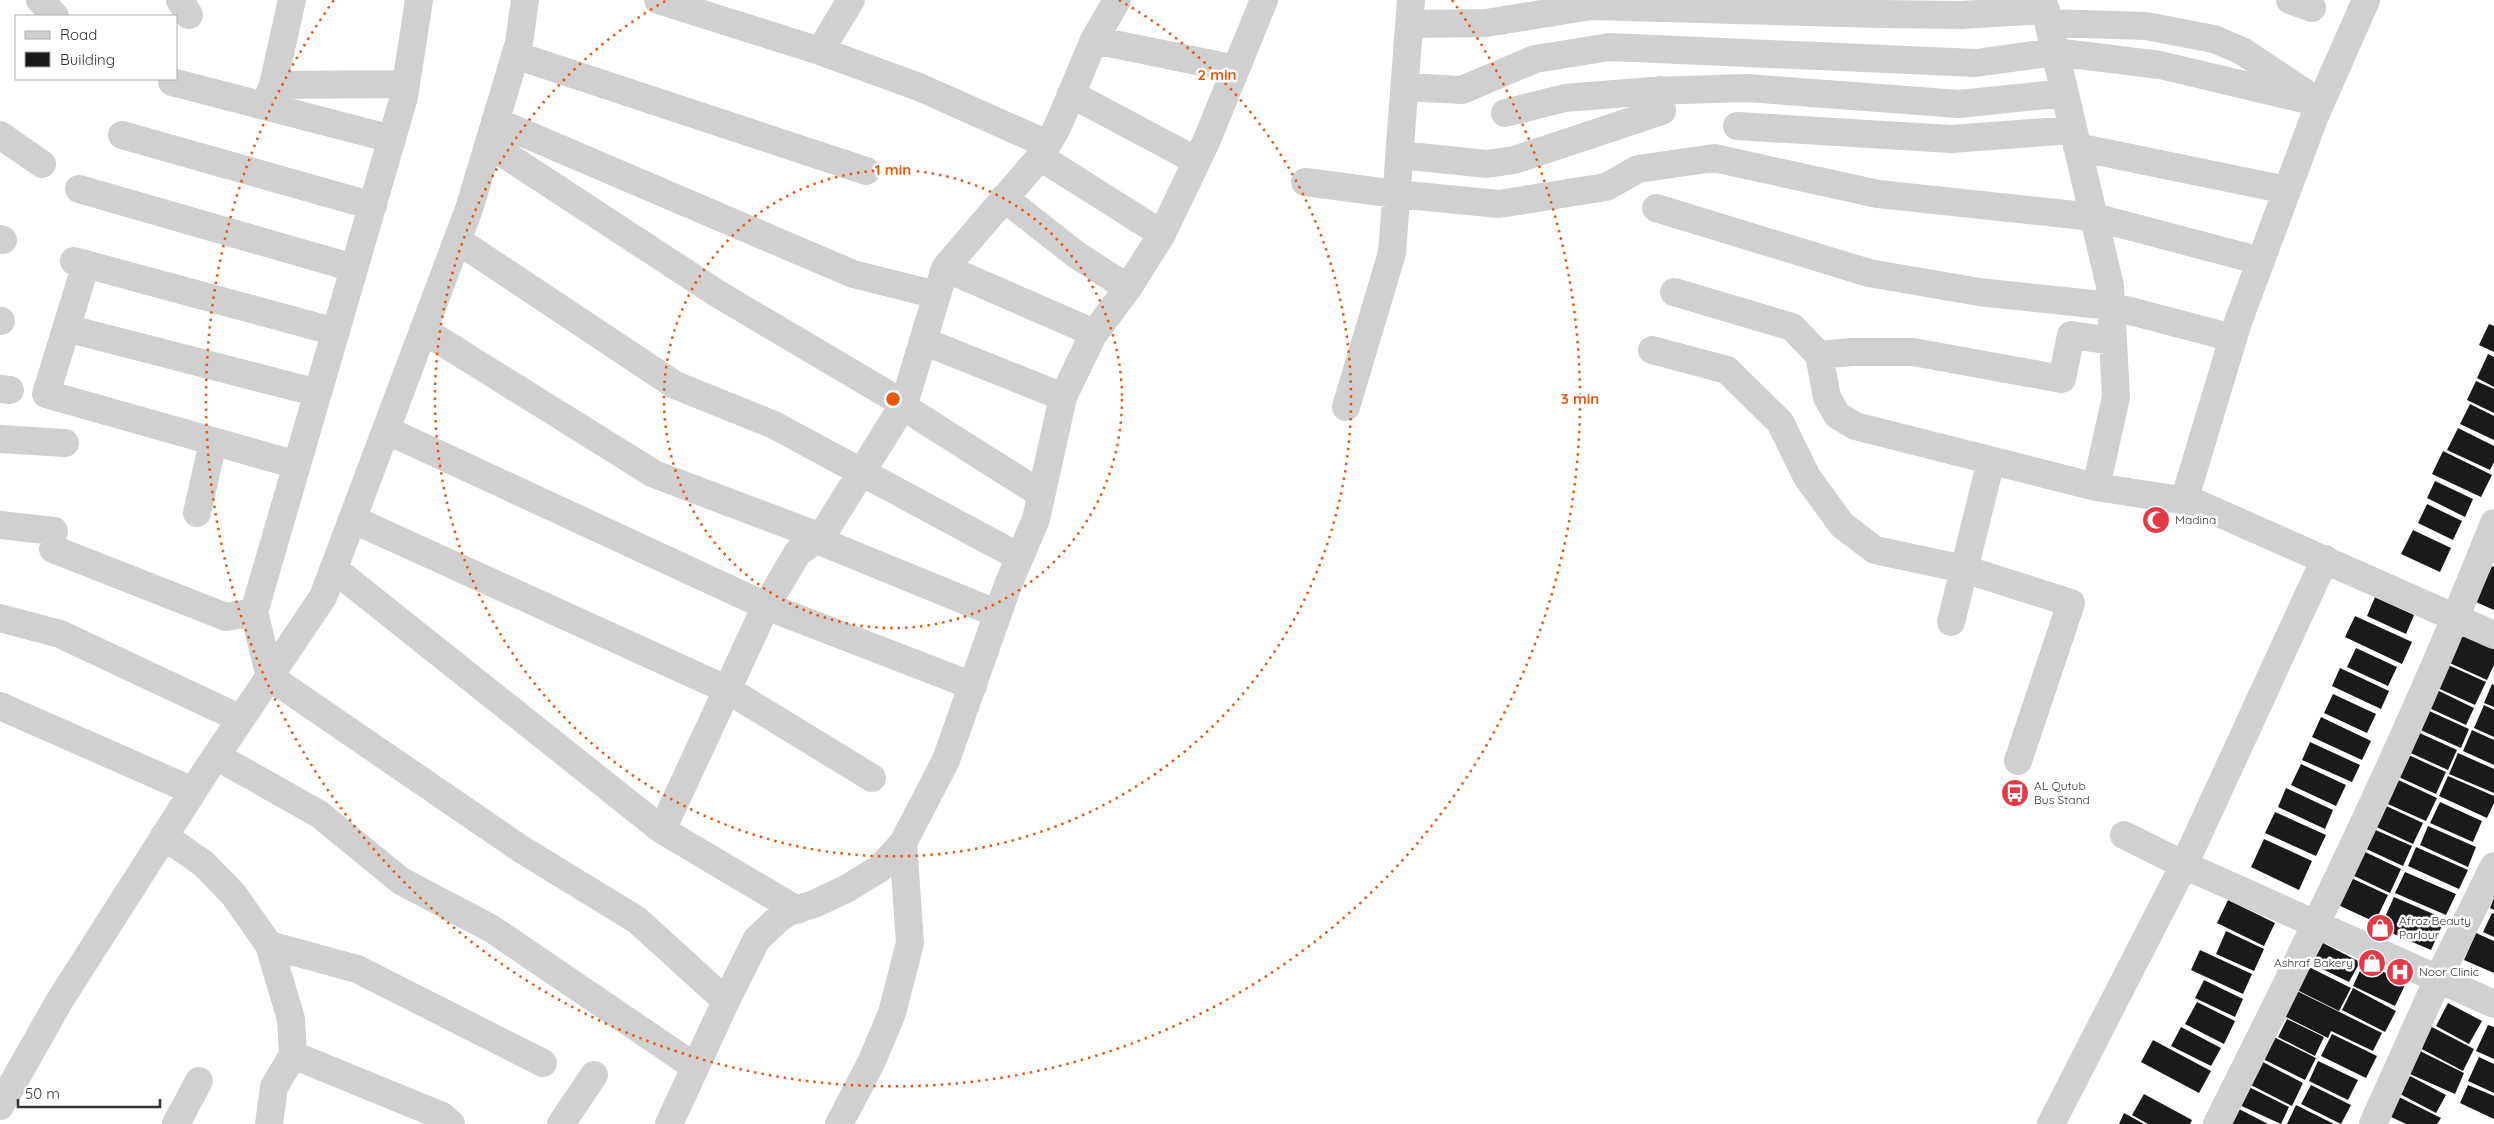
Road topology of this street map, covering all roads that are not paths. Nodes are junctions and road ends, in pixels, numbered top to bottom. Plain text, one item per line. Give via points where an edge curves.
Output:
1 (40, 0) edge
2 (292, 0) edge
3 (419, 0) edge
4 (525, 0) edge
5 (658, 0) edge
6 (851, 0) edge
7 (1117, 0) edge
8 (1264, 0) edge
9 (2366, 0) edge
10 (2046, 11) edge
11 (1411, 12) edge
12 (54, 15) edge
13 (1094, 40) junction
14 (820, 51) junction
15 (2055, 52) junction
16 (515, 55) junction
17 (1236, 69) junction
18 (172, 82) dead end
19 (406, 84) junction
20 (1405, 87) junction
21 (1733, 88) junction
22 (1660, 90) junction
23 (2065, 93) junction
24 (1071, 94) junction
25 (269, 96) junction
26 (2320, 103) junction
27 (1505, 113) dead end
28 (1736, 126) junction
29 (492, 133) junction
30 (0, 134) edge
31 (122, 135) dead end
32 (392, 139) junction
33 (2075, 139) junction
34 (1044, 151) junction
35 (1400, 155) junction
36 (1197, 162) junction
37 (1740, 163) junction
38 (42, 164) dead end
39 (866, 171) dead end
40 (1305, 182) dead end
41 (79, 190) dead end
42 (2287, 190) junction
43 (1397, 194) junction
44 (1004, 198) junction
45 (373, 206) junction
46 (1656, 208) dead end
47 (2094, 217) junction
48 (1162, 234) junction
49 (458, 240) junction
50 (2261, 261) junction
51 (354, 268) junction
52 (944, 268) junction
53 (1128, 288) junction
54 (1674, 292) dead end
55 (937, 295) junction
56 (2111, 306) junction
57 (66, 328) junction
58 (423, 330) junction
59 (336, 332) junction
60 (1093, 336) junction
61 (2233, 338) junction
62 (2113, 341) junction
63 (923, 342) junction
64 (1652, 350) dead end
65 (1819, 355) junction
66 (318, 393) junction
67 (1063, 397) junction
68 (907, 407) junction
69 (1346, 407) dead end
70 (386, 430) junction
71 (0, 440) edge
72 (213, 442) junction
73 (66, 443) dead end
74 (1991, 461) junction
75 (297, 465) junction
76 (860, 472) junction
77 (2096, 487) junction
78 (1041, 494) junction
79 (2184, 501) junction
80 (197, 513) dead end
81 (352, 519) junction
82 (2494, 523) edge
83 (0, 525) edge
84 (824, 540) junction
85 (1020, 557) junction
86 (2325, 559) junction
87 (334, 569) junction
88 (1964, 569) junction
89 (766, 606) junction
90 (254, 612) junction
91 (998, 614) junction
92 (0, 618) edge
93 (2457, 618) junction
94 (1951, 622) dead end
95 (2494, 635) edge
96 (270, 677) junction
97 (973, 686) junction
98 (728, 690) junction
99 (0, 706) edge
100 (241, 719) junction
101 (216, 756) junction
102 (2018, 761) dead end
103 (872, 778) dead end
104 (193, 791) junction
105 (662, 830) junction
106 (2124, 835) dead end
107 (164, 836) junction
108 (903, 843) junction
109 (2184, 865) junction
110 (2494, 866) edge
111 (797, 910) junction
112 (2317, 924) junction
113 (269, 945) junction
114 (2438, 979) junction
115 (726, 1000) junction
116 (2494, 1004) edge
117 (294, 1055) junction
118 (543, 1063) dead end
119 (695, 1067) junction
120 (594, 1075) dead end
121 (199, 1081) dead end
122 (0, 1106) edge
123 (419, 1116) edge
124 (176, 1124) edge
125 (269, 1124) edge
126 (451, 1124) edge
127 (561, 1124) edge
128 (668, 1124) edge
129 (839, 1124) edge
130 (2052, 1124) edge
131 (2217, 1124) edge
132 (2373, 1124) edge

1 - 12 street
2 - 25 street
3 - 19 street
4 - 16 street
5 - 14 street
6 - 14 street
7 - 13 street
8 - 17 street
9 - 26 street
10 - 11 street via 1961,15 1590,6 1486,23
10 - 15 street
10 - 26 street via 2214,39 2242,51
11 - 20 street
13 - 17 street
13 - 24 street
14 - 34 street via 919,87
15 - 20 street via 1976,63 1610,47 1536,59 1462,90
15 - 23 street
15 - 26 street via 2160,65
16 - 29 street
16 - 39 street
17 - 36 street
18 - 25 street
19 - 25 street
19 - 32 street
20 - 35 street
21 - 22 street
21 - 23 street via 1959,104
21 - 28 street
22 - 27 street via 1565,98
22 - 35 street via 1662,111 1514,160 1487,164
23 - 33 street
24 - 34 street
24 - 36 street
25 - 32 street
26 - 42 street
28 - 33 street via 1951,139
28 - 37 street
29 - 49 street
29 - 55 street via 854,274
29 - 68 street via 718,294
30 - 38 street
31 - 45 street
32 - 45 street
33 - 42 street
33 - 47 street
34 - 44 street
34 - 48 street
35 - 43 street
36 - 48 street
37 - 43 street via 1714,158 1683,161 1638,169 1606,187 1499,204
37 - 47 street via 1878,194
40 - 43 street
41 - 51 street
42 - 50 street
43 - 69 street via 1392,253
44 - 52 street
44 - 53 street via 1078,256
45 - 51 street
46 - 56 street via 1869,274 1979,292
47 - 50 street
47 - 56 street via 2110,286
48 - 53 street
49 - 58 street
49 - 76 street via 675,385 774,425
50 - 61 street
51 - 59 street
52 - 55 street
52 - 60 street via 1085,329
53 - 60 street
54 - 65 street via 1792,328
55 - 63 street
56 - 61 street
56 - 62 street
57 - 59 street via 80,262
57 - 66 street
57 - 72 street via 46,394
58 - 70 street
58 - 84 street via 654,474
59 - 66 street
60 - 67 street
61 - 79 street
62 - 65 street via 2071,335 2062,379 1913,352
62 - 77 street via 2116,397
63 - 67 street
63 - 68 street
64 - 88 street via 1728,370 1780,422 1807,477 1842,525 1875,550
65 - 74 street via 1827,397 1837,415 1855,426
66 - 75 street
67 - 78 street
68 - 76 street
68 - 78 street
70 - 81 street
70 - 89 street
71 - 73 street
72 - 75 street
72 - 80 street
74 - 77 street
74 - 88 street
75 - 90 street
76 - 84 street
76 - 85 street
77 - 79 street
78 - 85 street via 1036,518
79 - 86 street via 2194,502
81 - 87 street
81 - 98 street
82 - 93 street
83 - 90 street via 53,540 226,617
84 - 89 street via 798,552
84 - 91 street
85 - 91 street
86 - 93 street
86 - 109 street
87 - 96 street via 323,597
87 - 105 street
88 - 94 street
88 - 102 street via 2071,603
89 - 97 street
89 - 98 street
90 - 96 street
91 - 97 street
92 - 100 street via 60,634
93 - 95 street
93 - 112 street
96 - 100 street
96 - 115 street via 522,849 637,920
97 - 108 street via 946,760
98 - 103 street
98 - 105 street
99 - 104 street
100 - 101 street
101 - 104 street
101 - 119 street via 319,814 401,881 492,929
104 - 107 street
105 - 111 street
106 - 109 street
107 - 113 street via 204,864 234,895
107 - 122 street via 60,1000
108 - 111 street via 879,870 846,890
108 - 129 street via 910,943 892,1014
109 - 112 street
109 - 130 street
110 - 114 street
111 - 115 street via 778,919 757,940
112 - 114 street
112 - 131 street
113 - 117 street via 291,1019
113 - 118 street via 357,970
114 - 116 street
114 - 132 street
115 - 119 street
117 - 123 street
117 - 125 street via 274,1087
119 - 128 street
120 - 127 street
121 - 124 street
123 - 126 street via 442,1116

